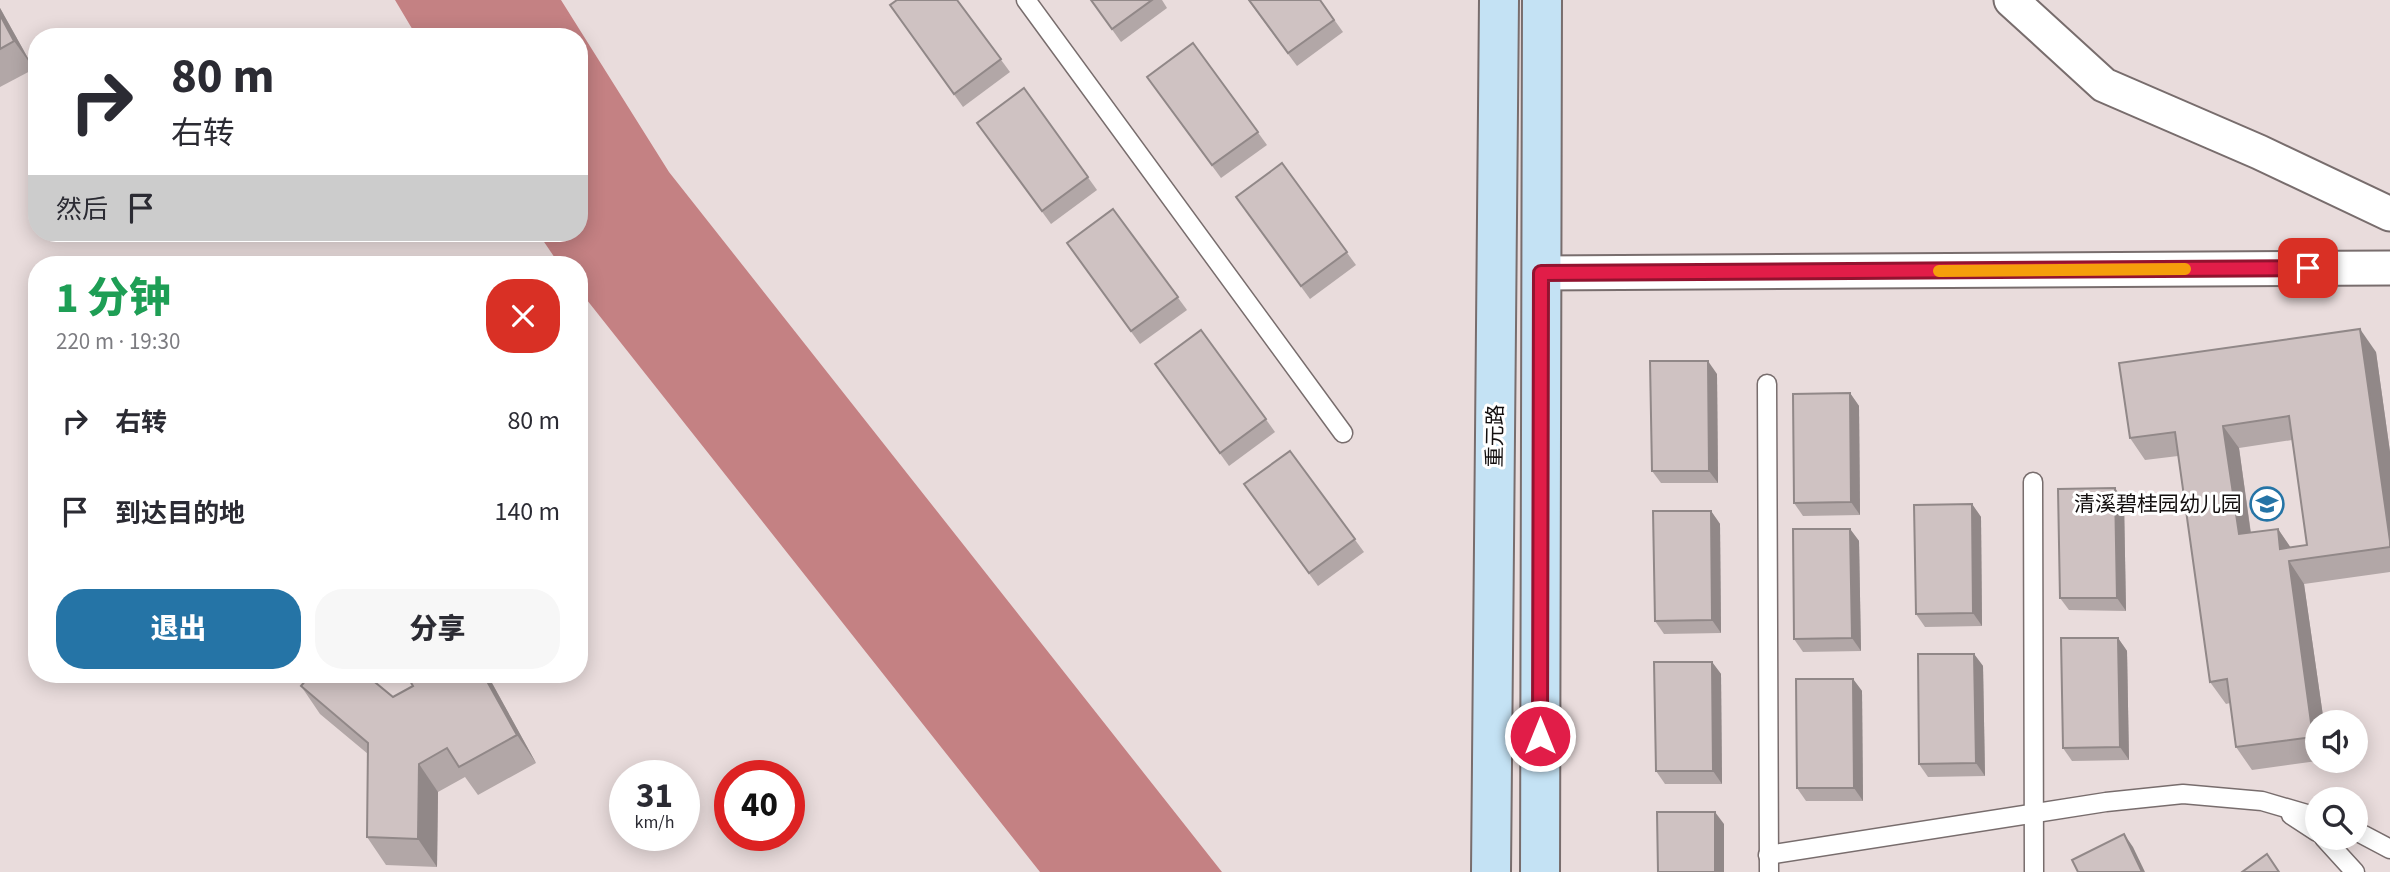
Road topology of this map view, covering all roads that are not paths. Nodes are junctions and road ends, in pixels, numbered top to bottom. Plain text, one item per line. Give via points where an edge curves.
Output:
1 (1026, 0) edge
2 (1499, 0) edge
3 (1542, 0) edge
4 (2011, 0) edge
5 (2390, 214) edge
6 (2390, 268) edge
7 (1541, 273) junction
8 (1767, 384) dead end
9 (1343, 433) dead end
10 (2033, 482) dead end
11 (2262, 801) junction
12 (2034, 813) junction
13 (2305, 814) edge
14 (2305, 824) edge
15 (2368, 837) edge
16 (2390, 849) edge
17 (2335, 850) edge
18 (1768, 863) edge
19 (1491, 872) edge
20 (1540, 872) edge
21 (2034, 872) edge
22 (2356, 872) edge

1 - 9 lane
2 - 19 street, 重元路
3 - 7 street
4 - 5 street via 2104,85
6 - 7 street
7 - 20 street
8 - 18 lane
10 - 12 lane
11 - 12 lane via 2183,794
11 - 13 lane
11 - 14 lane
12 - 18 lane
12 - 21 lane
15 - 16 lane
17 - 22 lane

